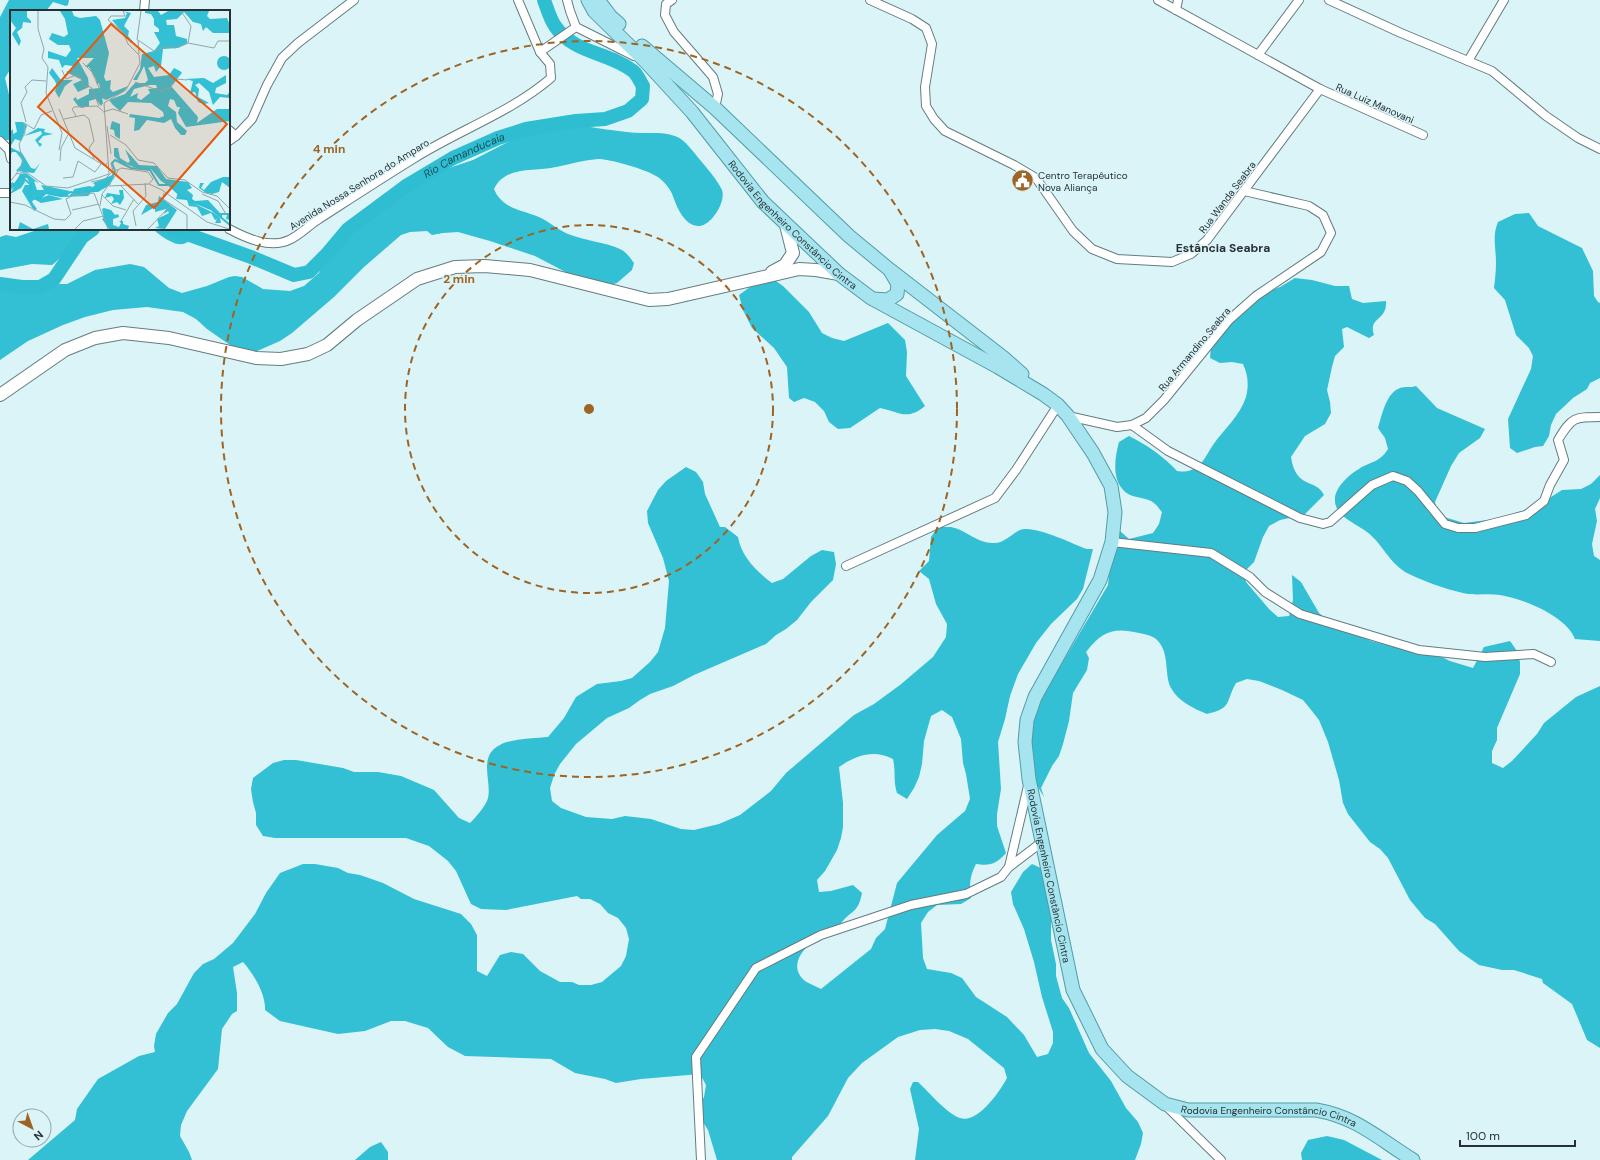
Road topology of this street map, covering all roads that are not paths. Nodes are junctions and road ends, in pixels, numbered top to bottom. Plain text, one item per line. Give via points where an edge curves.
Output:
1 (145, 0) edge
2 (354, 0) edge
3 (518, 0) edge
4 (567, 0) edge
5 (588, 0) edge
6 (598, 0) edge
7 (672, 0) edge
8 (870, 0) edge
9 (1158, 0) edge
10 (1178, 0) edge
11 (1299, 0) edge
12 (1329, 0) edge
13 (1504, 0) edge
14 (144, 10) edge
15 (1176, 10) junction
16 (576, 27) junction
17 (540, 52) junction
18 (1258, 55) junction
19 (1468, 61) junction
20 (646, 62) junction
21 (1320, 89) junction
22 (714, 108) junction
23 (230, 131) edge
24 (1423, 135) dead end
25 (236, 136) junction
26 (230, 140) edge
27 (0, 141) edge
28 (1600, 149) edge
29 (10, 156) edge
30 (1244, 192) junction
31 (786, 225) junction
32 (230, 230) edge
33 (890, 270) junction
34 (839, 274) junction
35 (764, 276) junction
36 (872, 298) junction
37 (1043, 394) junction
38 (0, 395) edge
39 (1058, 405) junction
40 (1068, 416) junction
41 (1600, 417) edge
42 (1132, 425) junction
43 (1112, 542) junction
44 (846, 566) dead end
45 (1551, 662) dead end
46 (1029, 779) junction
47 (1042, 842) junction
48 (1009, 866) junction
49 (1165, 1104) junction
50 (701, 1160) edge
51 (1221, 1160) edge
52 (1413, 1160) edge

1 - 14 street
2 - 25 street via 298,42 282,58 252,119
3 - 17 street
4 - 16 street
5 - 20 main road, Rodovia Engenheiro Constâncio Cintra via 594,11
6 - 22 main road, Rodovia Engenheiro Constâncio Cintra via 610,17
7 - 22 street via 666,4 666,15 674,32 714,77 718,94
8 - 30 street, Rua Wanda Seabra via 926,28 932,44 925,87 926,106 934,119 945,131 1036,178 1073,231 1092,249 1117,259 1172,262 1191,254 1207,240
9 - 15 street, Rua Luiz Manovani
10 - 15 street
11 - 18 street
12 - 19 street
13 - 19 street
15 - 18 street, Rua Luiz Manovani
16 - 17 street
16 - 20 street
17 - 32 street, Avenida Nossa Senhora do Amparo via 550,64 551,78 536,91 503,112 415,157 289,240 271,243 245,237
18 - 21 street, Rua Luiz Manovani
19 - 28 street via 1492,71 1546,116 1578,138
20 - 31 main road, Rodovia Engenheiro Constâncio Cintra via 692,112 763,202
21 - 24 street, Rua Luiz Manovani
21 - 30 street, Rua Wanda Seabra
22 - 33 main road, Rodovia Engenheiro Constâncio Cintra via 849,236
23 - 25 street
25 - 26 street
27 - 29 street
30 - 42 street, Rua Armandino Seabra via 1310,206 1323,215 1331,233 1320,252 1256,296 1229,320 1164,400 1146,418
31 - 34 main road, Rodovia Engenheiro Constâncio Cintra
31 - 35 main road via 793,253 785,265
33 - 36 main road via 898,284 897,294 888,300
33 - 37 main road, Rodovia Engenheiro Constâncio Cintra via 1005,359
34 - 35 main road via 799,269
34 - 36 main road, Rodovia Engenheiro Constâncio Cintra
35 - 38 main road via 668,299 650,300 530,270 485,266 455,267 417,279 357,320 327,345 308,354 281,359 256,358 169,338 123,333 95,338 65,350
36 - 37 main road, Rodovia Engenheiro Constâncio Cintra
37 - 39 main road, Rodovia Engenheiro Constâncio Cintra
39 - 40 main road, Rodovia Engenheiro Constâncio Cintra
39 - 44 street via 995,498
40 - 42 street, Rua Armandino Seabra via 1117,427
40 - 43 main road, Rodovia Engenheiro Constâncio Cintra via 1111,486 1115,512
41 - 42 street via 1578,417 1566,427 1558,440 1564,460 1544,501 1526,515 1475,528 1458,528 1445,524 1408,481 1393,476 1372,485 1330,522 1323,524 1300,518 1168,451
43 - 45 street via 1211,553 1250,577 1265,592 1300,614 1419,650 1485,657 1534,654
43 - 46 main road, Rodovia Engenheiro Constâncio Cintra via 1100,580 1034,697 1027,720 1025,742
46 - 47 main road, Rodovia Engenheiro Constâncio Cintra
46 - 48 street
47 - 48 street
47 - 49 main road, Rodovia Engenheiro Constâncio Cintra via 1073,990 1102,1049 1132,1081
48 - 50 street via 1001,877 966,894 911,905 821,934 756,968 696,1057
49 - 51 street
49 - 52 main road, Rodovia Engenheiro Constâncio Cintra via 1188,1110 1326,1112 1354,1121

